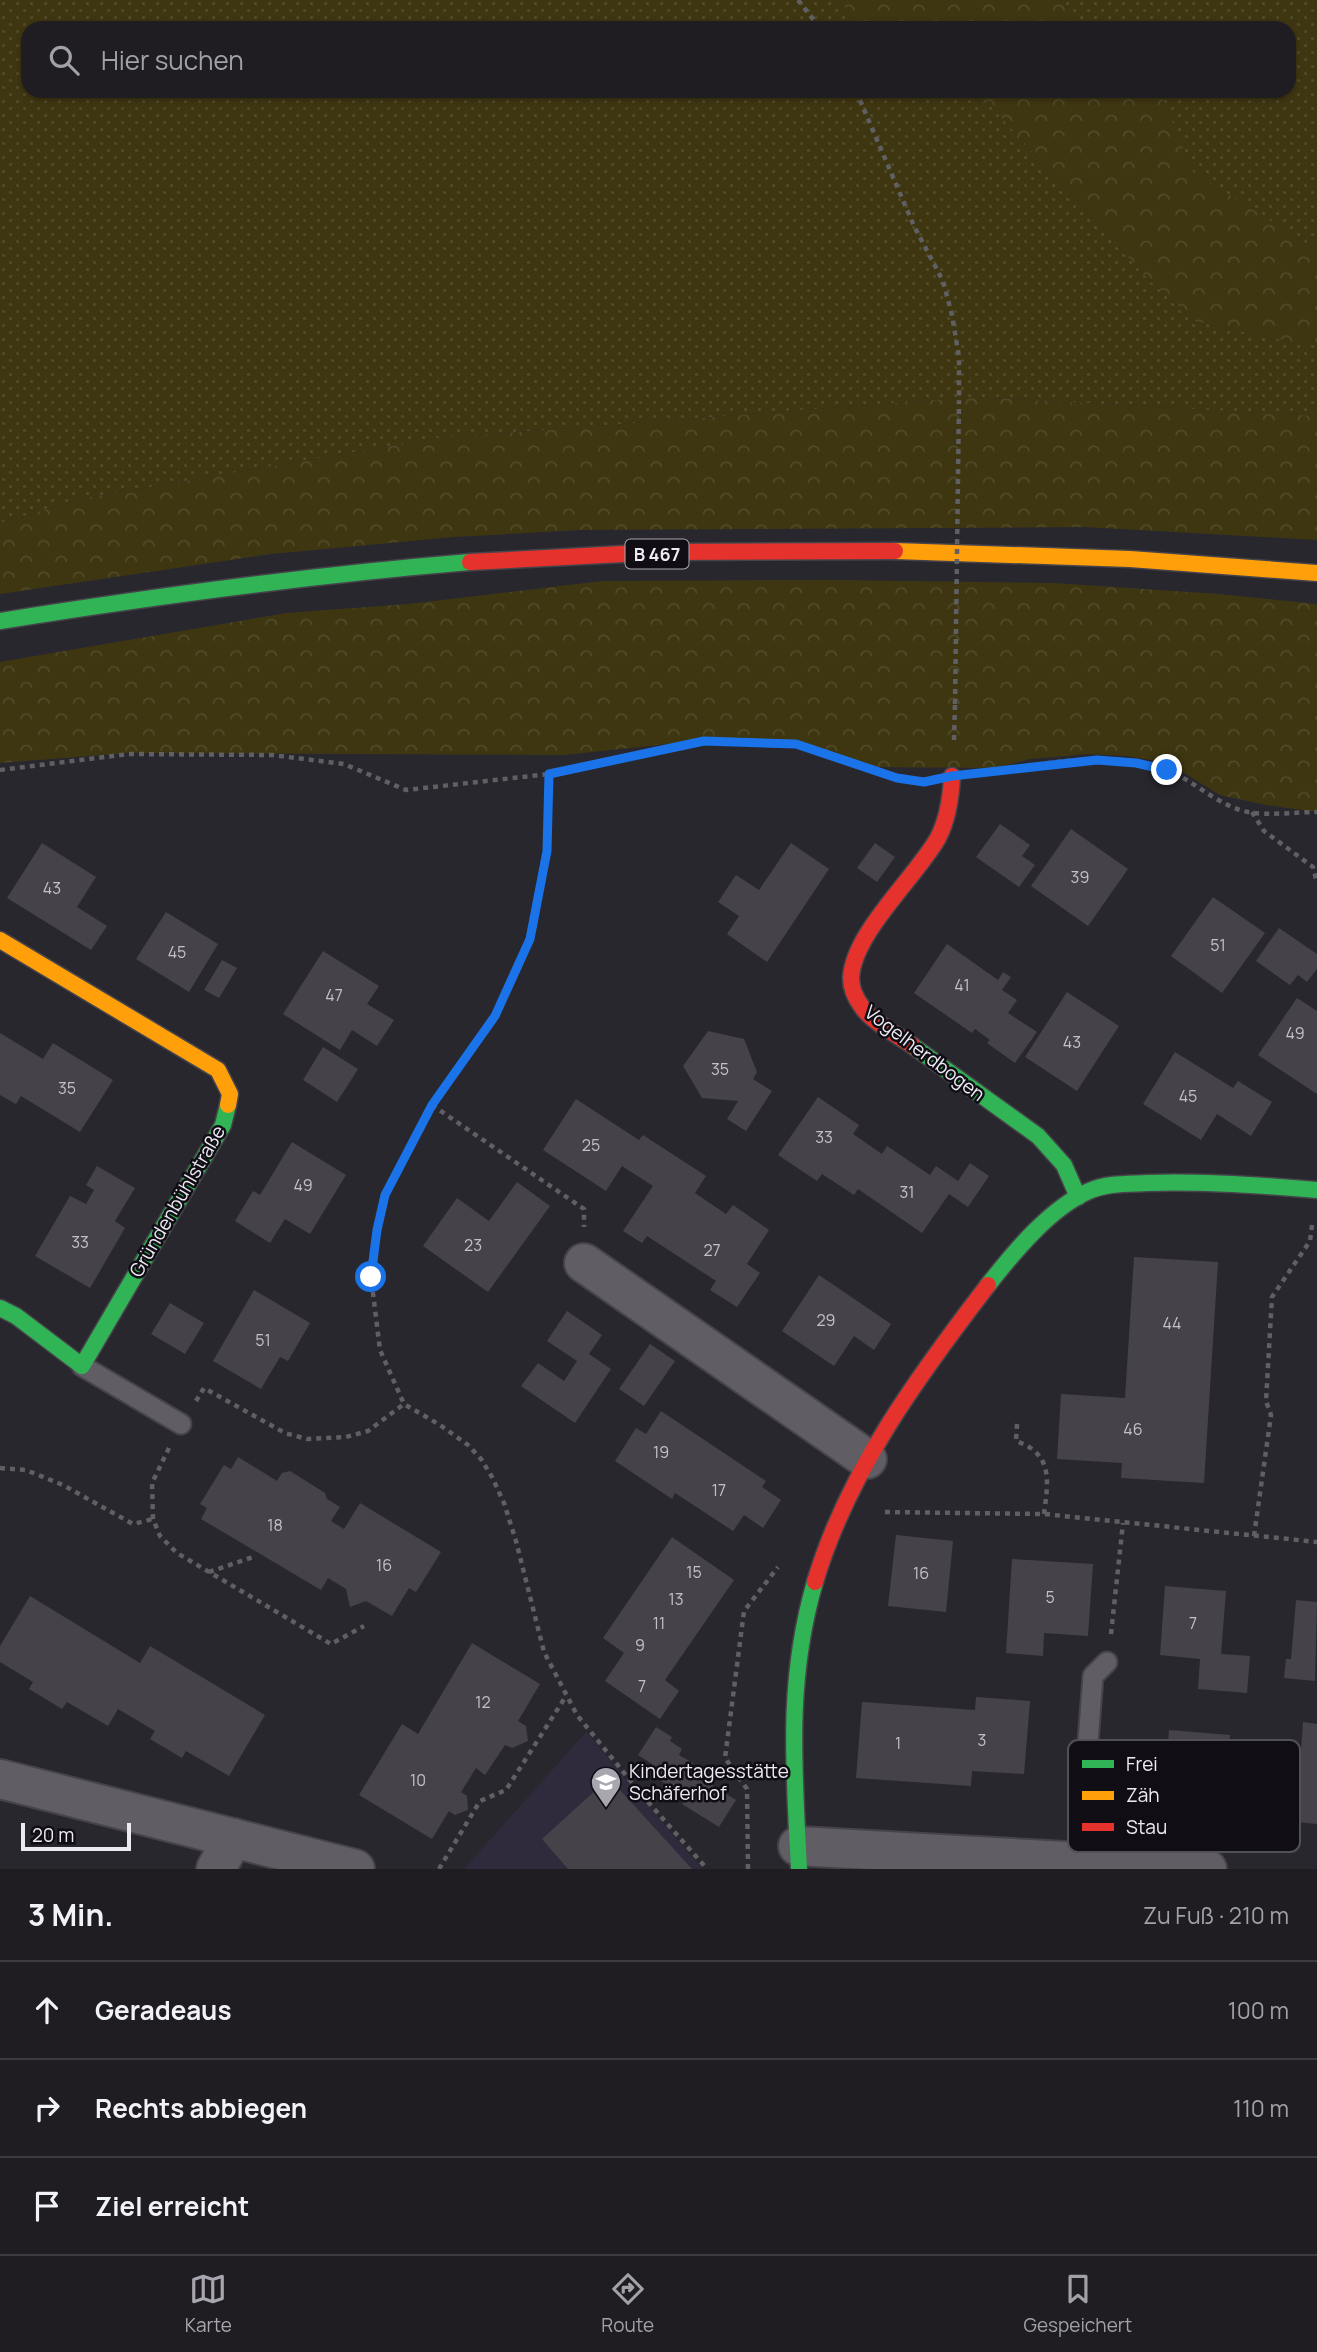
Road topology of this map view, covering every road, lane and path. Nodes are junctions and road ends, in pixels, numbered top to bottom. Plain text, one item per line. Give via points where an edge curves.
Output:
1 (798, 0) edge
2 (814, 21) edge
3 (859, 98) edge
4 (1317, 573) edge
5 (0, 621) edge
6 (955, 704) dead end
7 (0, 770) edge
8 (549, 774) junction
9 (952, 776) junction
10 (1252, 812) junction
11 (1317, 812) edge
12 (1317, 883) edge
13 (0, 940) edge
14 (432, 1105) junction
15 (1316, 1190) edge
16 (1077, 1197) junction
17 (584, 1263) joint
18 (0, 1308) edge
19 (82, 1366) junction
20 (404, 1404) junction
21 (181, 1424) junction
22 (1017, 1424) dead end
23 (867, 1459) junction
24 (0, 1468) edge
25 (841, 1514) junction
26 (1044, 1514) junction
27 (153, 1519) junction
28 (1123, 1523) junction
29 (1254, 1536) junction
30 (1317, 1542) edge
31 (256, 1556) dead end
32 (786, 1558) dead end
33 (208, 1573) junction
34 (364, 1626) dead end
35 (1107, 1662) joint
36 (566, 1695) junction
37 (1088, 1740) edge
38 (0, 1779) edge
39 (1080, 1852) edge
40 (225, 1854) edge
41 (798, 1857) edge
42 (1079, 1861) junction
43 (355, 1869) edge
44 (439, 1869) edge
45 (708, 1869) edge
46 (748, 1869) edge
47 (1206, 1869) edge

1 - 2 path
3 - 6 path, bridge via 943,281 953,315 959,357
4 - 5 street, B 467 via 1098,556 945,552 581,556 286,580
7 - 8 path via 129,754 272,755 344,764 406,790
8 - 9 path via 704,741 796,744 897,778 924,782
8 - 14 path via 547,851 530,939 495,1016
9 - 10 path via 1097,760 1136,763 1167,770
9 - 16 street, Vogelherdbogen via 951,799 938,838 862,943 851,972 853,995 864,1011 1038,1136 1064,1165
10 - 11 path
10 - 12 path via 1264,831 1313,867
13 - 19 street, Gründenbühlstraße via 218,1070 230,1094 223,1125
14 - 17 path via 584,1209
14 - 20 path via 385,1195 371,1277 380,1350
15 - 16 street via 1118,1184
15 - 29 path via 1310,1241 1272,1297 1266,1401 1271,1415
16 - 23 street via 1016,1249
17 - 23 street
18 - 19 street
19 - 21 lane
20 - 21 path via 368,1431 307,1439 285,1433 204,1388
20 - 36 path via 468,1445 492,1478 516,1541 544,1652
21 - 27 path via 152,1483
22 - 26 path via 1016,1441 1044,1461 1048,1480
23 - 25 street
24 - 27 path via 26,1470 63,1485 133,1524
25 - 26 path
25 - 41 street via 810,1599 797,1662 792,1727
26 - 28 path
27 - 33 path via 160,1536 177,1553
28 - 29 path
28 - 35 path
29 - 30 path
31 - 33 path
32 - 46 path via 744,1611 729,1731 726,1758 747,1790
33 - 34 path via 331,1644
35 - 37 lane via 1093,1676
36 - 44 path via 506,1790 480,1801
36 - 45 path via 634,1785
38 - 40 street
39 - 42 lane
40 - 43 street
41 - 42 street
42 - 47 street

